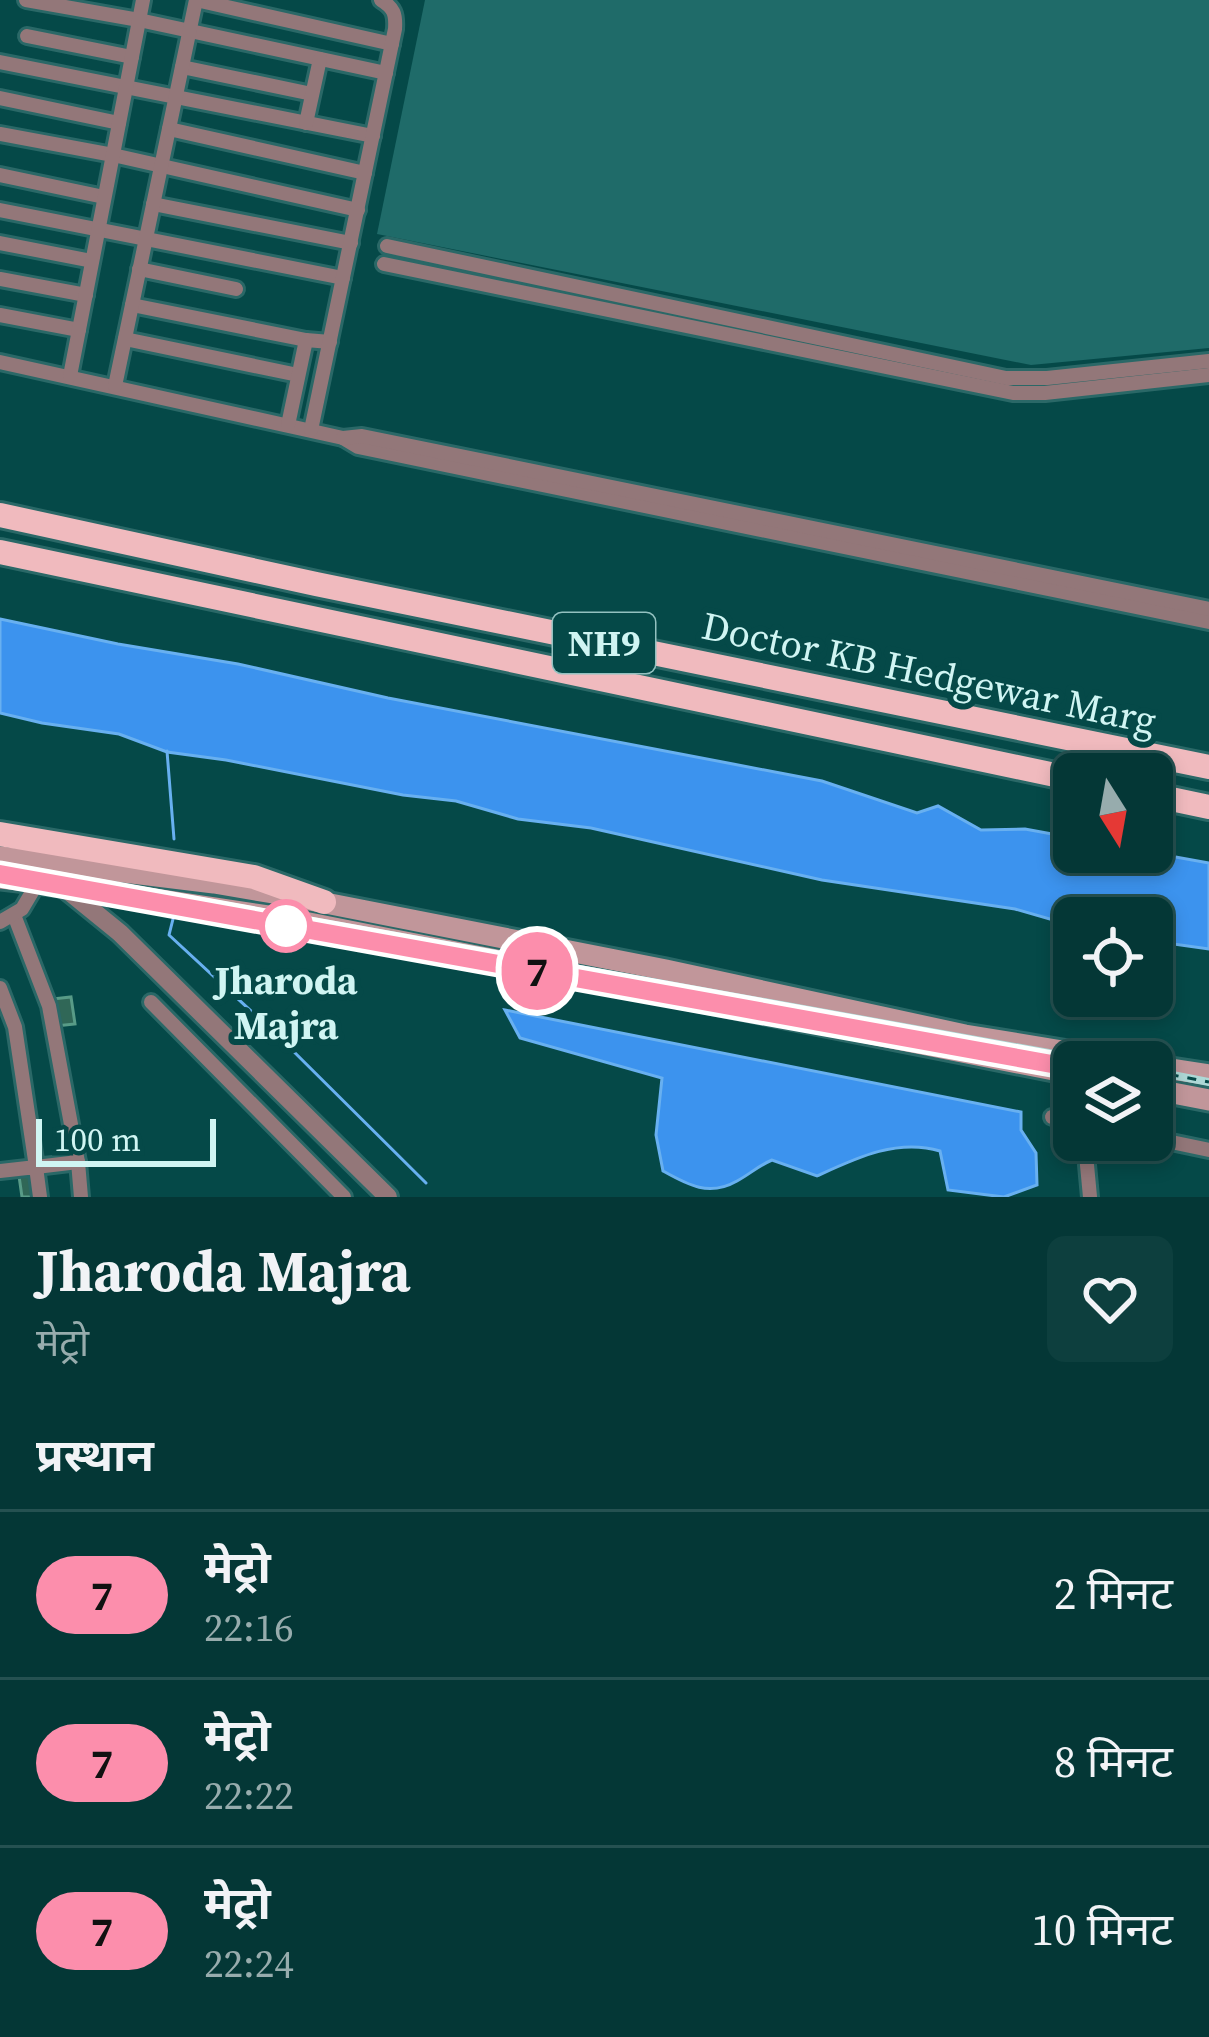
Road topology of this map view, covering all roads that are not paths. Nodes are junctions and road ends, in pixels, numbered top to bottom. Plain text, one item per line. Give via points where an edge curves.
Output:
1 (26, 0) edge
2 (143, 0) edge
3 (196, 0) edge
4 (381, 0) edge
5 (140, 20) junction
6 (189, 31) junction
7 (26, 36) dead end
8 (392, 44) junction
9 (132, 57) junction
10 (320, 59) junction
11 (0, 62) edge
12 (182, 67) junction
13 (386, 73) junction
14 (126, 87) junction
15 (312, 94) junction
16 (0, 98) edge
17 (175, 98) junction
18 (119, 123) junction
19 (306, 123) junction
20 (169, 129) junction
21 (0, 134) edge
22 (373, 136) junction
23 (113, 154) junction
24 (161, 165) junction
25 (365, 173) junction
26 (0, 175) edge
27 (104, 197) junction
28 (153, 204) junction
29 (358, 210) junction
30 (0, 211) edge
31 (98, 229) junction
32 (145, 240) junction
33 (351, 243) junction
34 (0, 244) edge
35 (387, 246) dead end
36 (92, 261) junction
37 (383, 264) dead end
38 (139, 269) junction
39 (344, 278) junction
40 (0, 280) edge
41 (236, 289) dead end
42 (86, 295) junction
43 (132, 305) junction
44 (0, 315) edge
45 (79, 330) junction
46 (124, 339) junction
47 (305, 340) junction
48 (330, 342) junction
49 (1209, 361) edge
50 (0, 362) edge
51 (298, 375) junction
52 (1209, 375) edge
53 (70, 376) junction
54 (115, 386) junction
55 (288, 425) junction
56 (311, 430) junction
57 (343, 438) junction
58 (0, 514) edge
59 (0, 552) edge
60 (1209, 609) edge
61 (1209, 622) edge
62 (1209, 767) edge
63 (1053, 774) edge
64 (1173, 799) edge
65 (1209, 807) edge
66 (10, 836) edge
67 (0, 857) edge
68 (0, 878) edge
69 (174, 878) junction
70 (50, 884) junction
71 (158, 900) junction
72 (325, 902) junction
73 (7, 919) edge
74 (121, 933) junction
75 (0, 988) edge
76 (151, 1001) dead end
77 (1053, 1049) edge
78 (1053, 1070) edge
79 (1173, 1070) edge
80 (1209, 1076) edge
81 (1173, 1093) edge
82 (1209, 1100) edge
83 (1173, 1142) edge
84 (1209, 1150) edge
85 (78, 1162) junction
86 (1087, 1165) dead end
87 (36, 1167) junction
88 (0, 1171) edge
89 (40, 1197) edge
90 (81, 1197) edge
91 (344, 1197) edge
92 (388, 1197) edge
93 (1090, 1197) edge

1 - 5 street
2 - 5 street
3 - 6 street
3 - 8 street
4 - 8 street via 396,17
5 - 6 street
5 - 9 street
6 - 10 street
6 - 12 street
7 - 9 street
8 - 13 street
9 - 14 street
10 - 13 street
10 - 15 street
11 - 14 street
12 - 15 street
12 - 17 street
13 - 22 street
14 - 17 street
14 - 18 street
15 - 19 street
16 - 18 street
17 - 19 street
17 - 20 street
18 - 23 street
19 - 22 street
20 - 24 street
20 - 25 street
21 - 23 street
22 - 25 street
23 - 24 street
23 - 27 street
24 - 28 street
24 - 29 street
25 - 29 street
26 - 27 street
27 - 31 street
28 - 32 street
28 - 33 street
29 - 33 street
30 - 31 street
31 - 32 street
31 - 36 street
32 - 38 street
32 - 39 street
33 - 39 street
34 - 36 street
35 - 49 street via 1006,378
36 - 42 street
37 - 52 street via 1013,393
38 - 41 street
38 - 43 street
39 - 48 street
40 - 42 street
42 - 45 street
43 - 46 street
43 - 47 street
44 - 45 street
45 - 53 street
46 - 51 street
46 - 54 street
47 - 48 street
47 - 51 street
48 - 56 street
50 - 53 street
51 - 55 street
53 - 54 street
54 - 55 street
55 - 56 street
56 - 57 street
57 - 60 street
57 - 61 street
58 - 62 highway, Doctor KB Hedgewar Marg / NH9
59 - 63 highway, Doctor KB Hedgewar Marg / NH9
64 - 65 highway, Doctor KB Hedgewar Marg
66 - 72 highway via 254,877
67 - 69 main road
68 - 70 main road
69 - 71 street
69 - 72 main road
70 - 71 main road
70 - 73 street
70 - 74 street
71 - 74 street via 128,902 116,922
71 - 78 main road
72 - 77 main road
73 - 85 street via 49,1006
74 - 92 street
75 - 87 street via 15,1027
76 - 91 street
79 - 80 main road
81 - 82 main road
83 - 84 street
85 - 87 street
85 - 90 street
86 - 93 street
87 - 88 street
87 - 89 street

